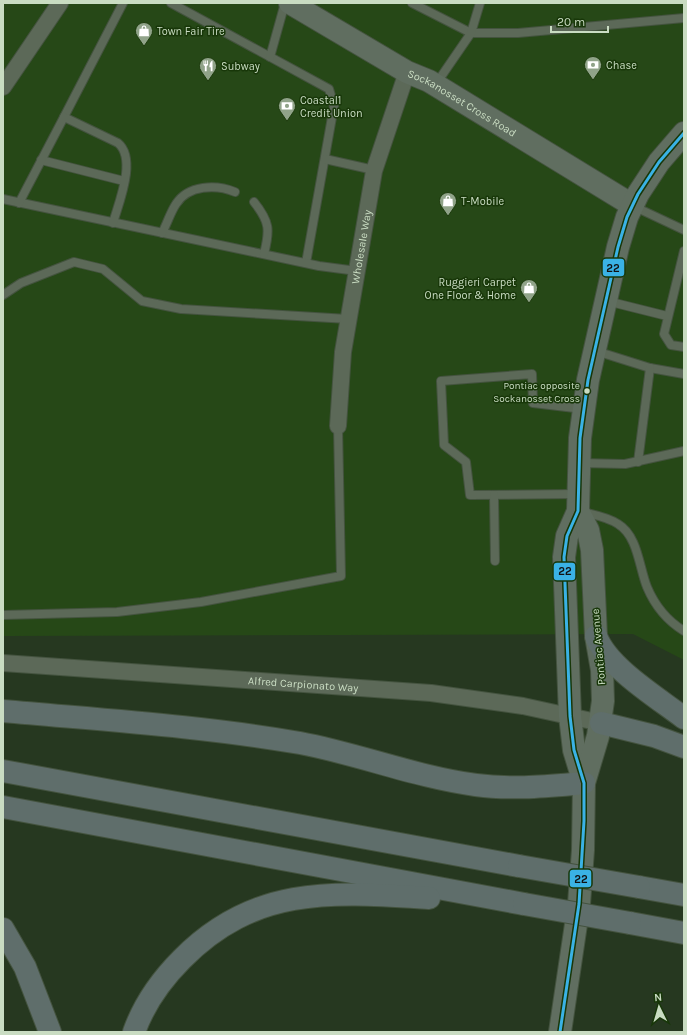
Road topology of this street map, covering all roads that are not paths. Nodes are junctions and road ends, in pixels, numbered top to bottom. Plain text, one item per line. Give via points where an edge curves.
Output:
1 (60, 3) edge
2 (123, 3) edge
3 (171, 3) edge
4 (285, 3) edge
5 (290, 3) edge
6 (412, 3) edge
7 (480, 3) edge
8 (684, 18) edge
9 (471, 33) junction
10 (270, 57) junction
11 (407, 72) junction
12 (435, 85) junction
13 (3, 87) edge
14 (64, 117) junction
15 (684, 133) edge
16 (324, 159) junction
17 (41, 160) junction
18 (374, 170) junction
19 (124, 181) junction
20 (235, 192) dead end
21 (3, 199) edge
22 (254, 202) dead end
23 (19, 203) junction
24 (632, 205) junction
25 (113, 223) junction
26 (684, 230) edge
27 (162, 233) junction
28 (684, 251) edge
29 (264, 254) junction
30 (306, 263) junction
31 (357, 271) junction
32 (3, 294) edge
33 (605, 300) junction
34 (667, 316) junction
35 (348, 319) junction
36 (684, 347) edge
37 (594, 350) junction
38 (650, 368) junction
39 (684, 374) edge
40 (583, 409) junction
41 (338, 426) joint
42 (684, 451) edge
43 (638, 462) junction
44 (579, 463) junction
45 (494, 495) junction
46 (578, 502) junction
47 (495, 561) dead end
48 (3, 615) edge
49 (684, 631) edge
50 (596, 636) junction
51 (3, 663) edge
52 (3, 711) edge
53 (570, 716) junction
54 (684, 718) edge
55 (601, 723) junction
56 (684, 747) edge
57 (3, 771) edge
58 (584, 783) junction
59 (3, 808) edge
60 (684, 895) edge
61 (524, 904) junction
62 (3, 929) edge
63 (684, 933) edge
64 (50, 1032) edge
65 (134, 1032) edge
66 (560, 1032) edge

1 - 13 street
2 - 14 lane
3 - 10 lane
4 - 10 lane
5 - 11 main road, Sockanosset Cross Road
6 - 9 lane
7 - 9 lane
8 - 9 lane via 518,33
9 - 12 lane
10 - 16 lane via 329,89 334,106
11 - 12 main road, Sockanosset Cross Road
11 - 18 street, Wholesale Way
12 - 24 main road, Sockanosset Cross Road
14 - 17 lane
14 - 19 lane via 124,147 128,162
15 - 24 main road, Pontiac Avenue via 659,162
16 - 18 lane
16 - 30 lane
17 - 19 lane
17 - 23 lane
18 - 31 street, Wholesale Way
19 - 25 lane
20 - 27 lane via 223,187 204,187 186,194 176,204
21 - 23 lane
22 - 29 lane via 265,216 268,236
23 - 25 lane
24 - 26 lane
24 - 33 main road, Pontiac Avenue
25 - 27 lane
27 - 29 lane
28 - 34 lane
29 - 30 lane
30 - 31 lane
31 - 35 street, Wholesale Way
32 - 35 lane via 21,283 74,262 103,269 142,301 181,309
33 - 34 lane
33 - 37 main road, Pontiac Avenue
34 - 36 lane via 664,334 671,345
35 - 41 street, Wholesale Way
37 - 38 lane
37 - 40 main road, Pontiac Avenue
38 - 39 lane
38 - 43 lane
40 - 44 main road, Pontiac Avenue
40 - 45 lane via 534,403 532,374 441,381 444,445 466,462 470,495
41 - 48 lane via 341,576 201,602 117,612
42 - 43 lane
43 - 44 lane
44 - 46 main road, Pontiac Avenue
45 - 46 lane
45 - 47 lane
46 - 49 lane via 625,529 633,543 653,599 669,621
46 - 50 main road, Pontiac Avenue via 591,540
46 - 53 main road, Pontiac Avenue via 567,536 564,557
50 - 54 highway via 600,647 611,661
50 - 55 main road, Pontiac Avenue via 602,680
51 - 53 street, Alfred Carpionato Way via 394,689 495,701
52 - 58 highway via 281,740 346,752 415,772 475,785 515,788
53 - 55 street, Alfred Carpionato Way
53 - 58 main road, Pontiac Avenue via 574,750
55 - 56 highway via 654,736
55 - 58 main road, Pontiac Avenue
57 - 60 highway, bridge
58 - 66 main road, Pontiac Avenue via 579,904
59 - 61 highway
61 - 63 highway, bridge
61 - 65 highway via 345,895 298,898 260,907 225,924 187,954 157,988
62 - 64 highway via 25,967

